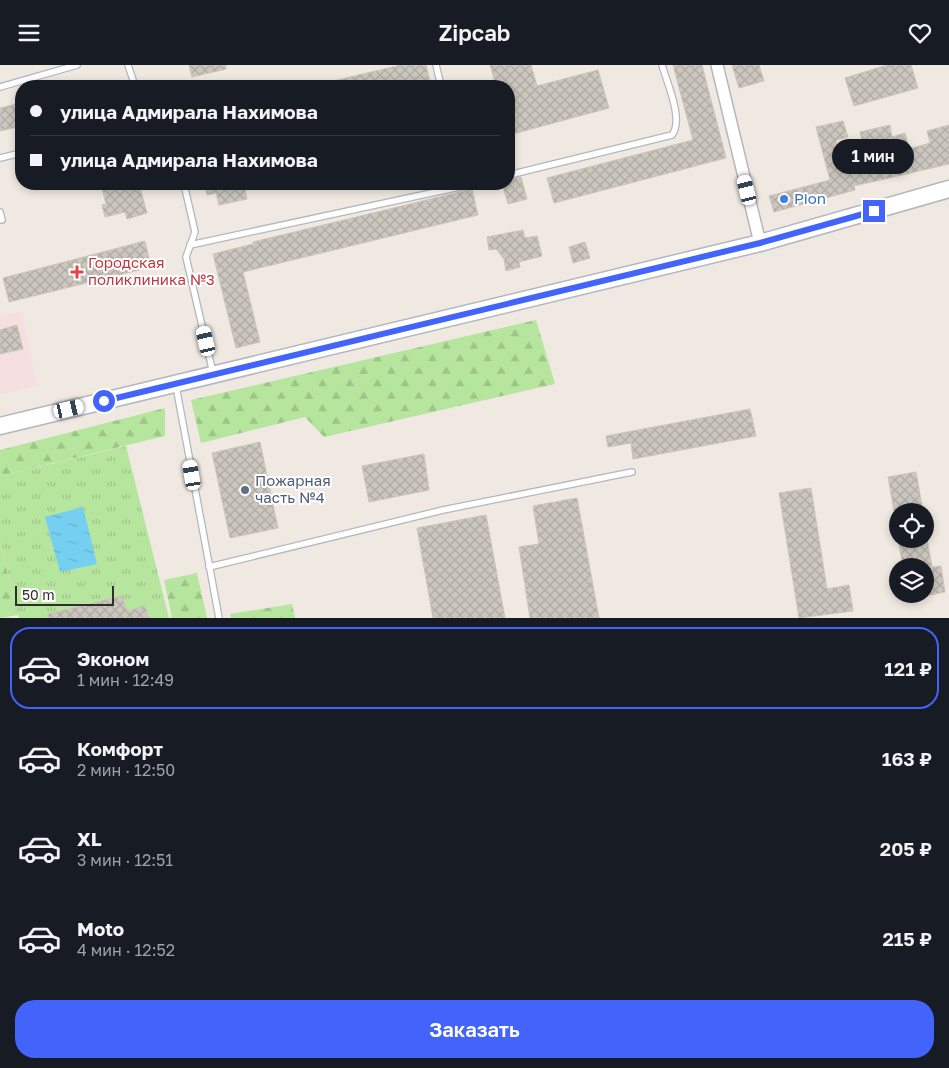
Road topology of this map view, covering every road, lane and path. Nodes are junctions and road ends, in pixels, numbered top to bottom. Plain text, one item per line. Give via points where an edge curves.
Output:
1 (77, 65) edge
2 (128, 65) edge
3 (436, 65) edge
4 (662, 65) edge
5 (717, 65) edge
6 (24, 80) edge
7 (133, 80) edge
8 (440, 80) edge
9 (15, 83) edge
10 (0, 87) edge
11 (15, 154) edge
12 (0, 158) edge
13 (515, 174) edge
14 (949, 189) edge
15 (185, 190) edge
16 (442, 190) edge
17 (0, 212) edge
18 (2, 220) dead end
19 (760, 243) junction
20 (190, 245) junction
21 (214, 375) junction
22 (175, 384) junction
23 (0, 426) edge
24 (632, 472) dead end
25 (210, 567) junction
26 (219, 618) edge

1 - 6 lane
2 - 7 lane
3 - 8 lane
4 - 13 lane via 677,118 672,135
5 - 19 street
9 - 10 lane
11 - 12 lane
14 - 19 main road
15 - 20 lane via 195,232
16 - 20 lane
17 - 18 lane
19 - 21 main road
20 - 21 lane via 186,257
21 - 22 main road
22 - 23 main road
22 - 25 lane
24 - 25 lane via 443,510
25 - 26 lane

